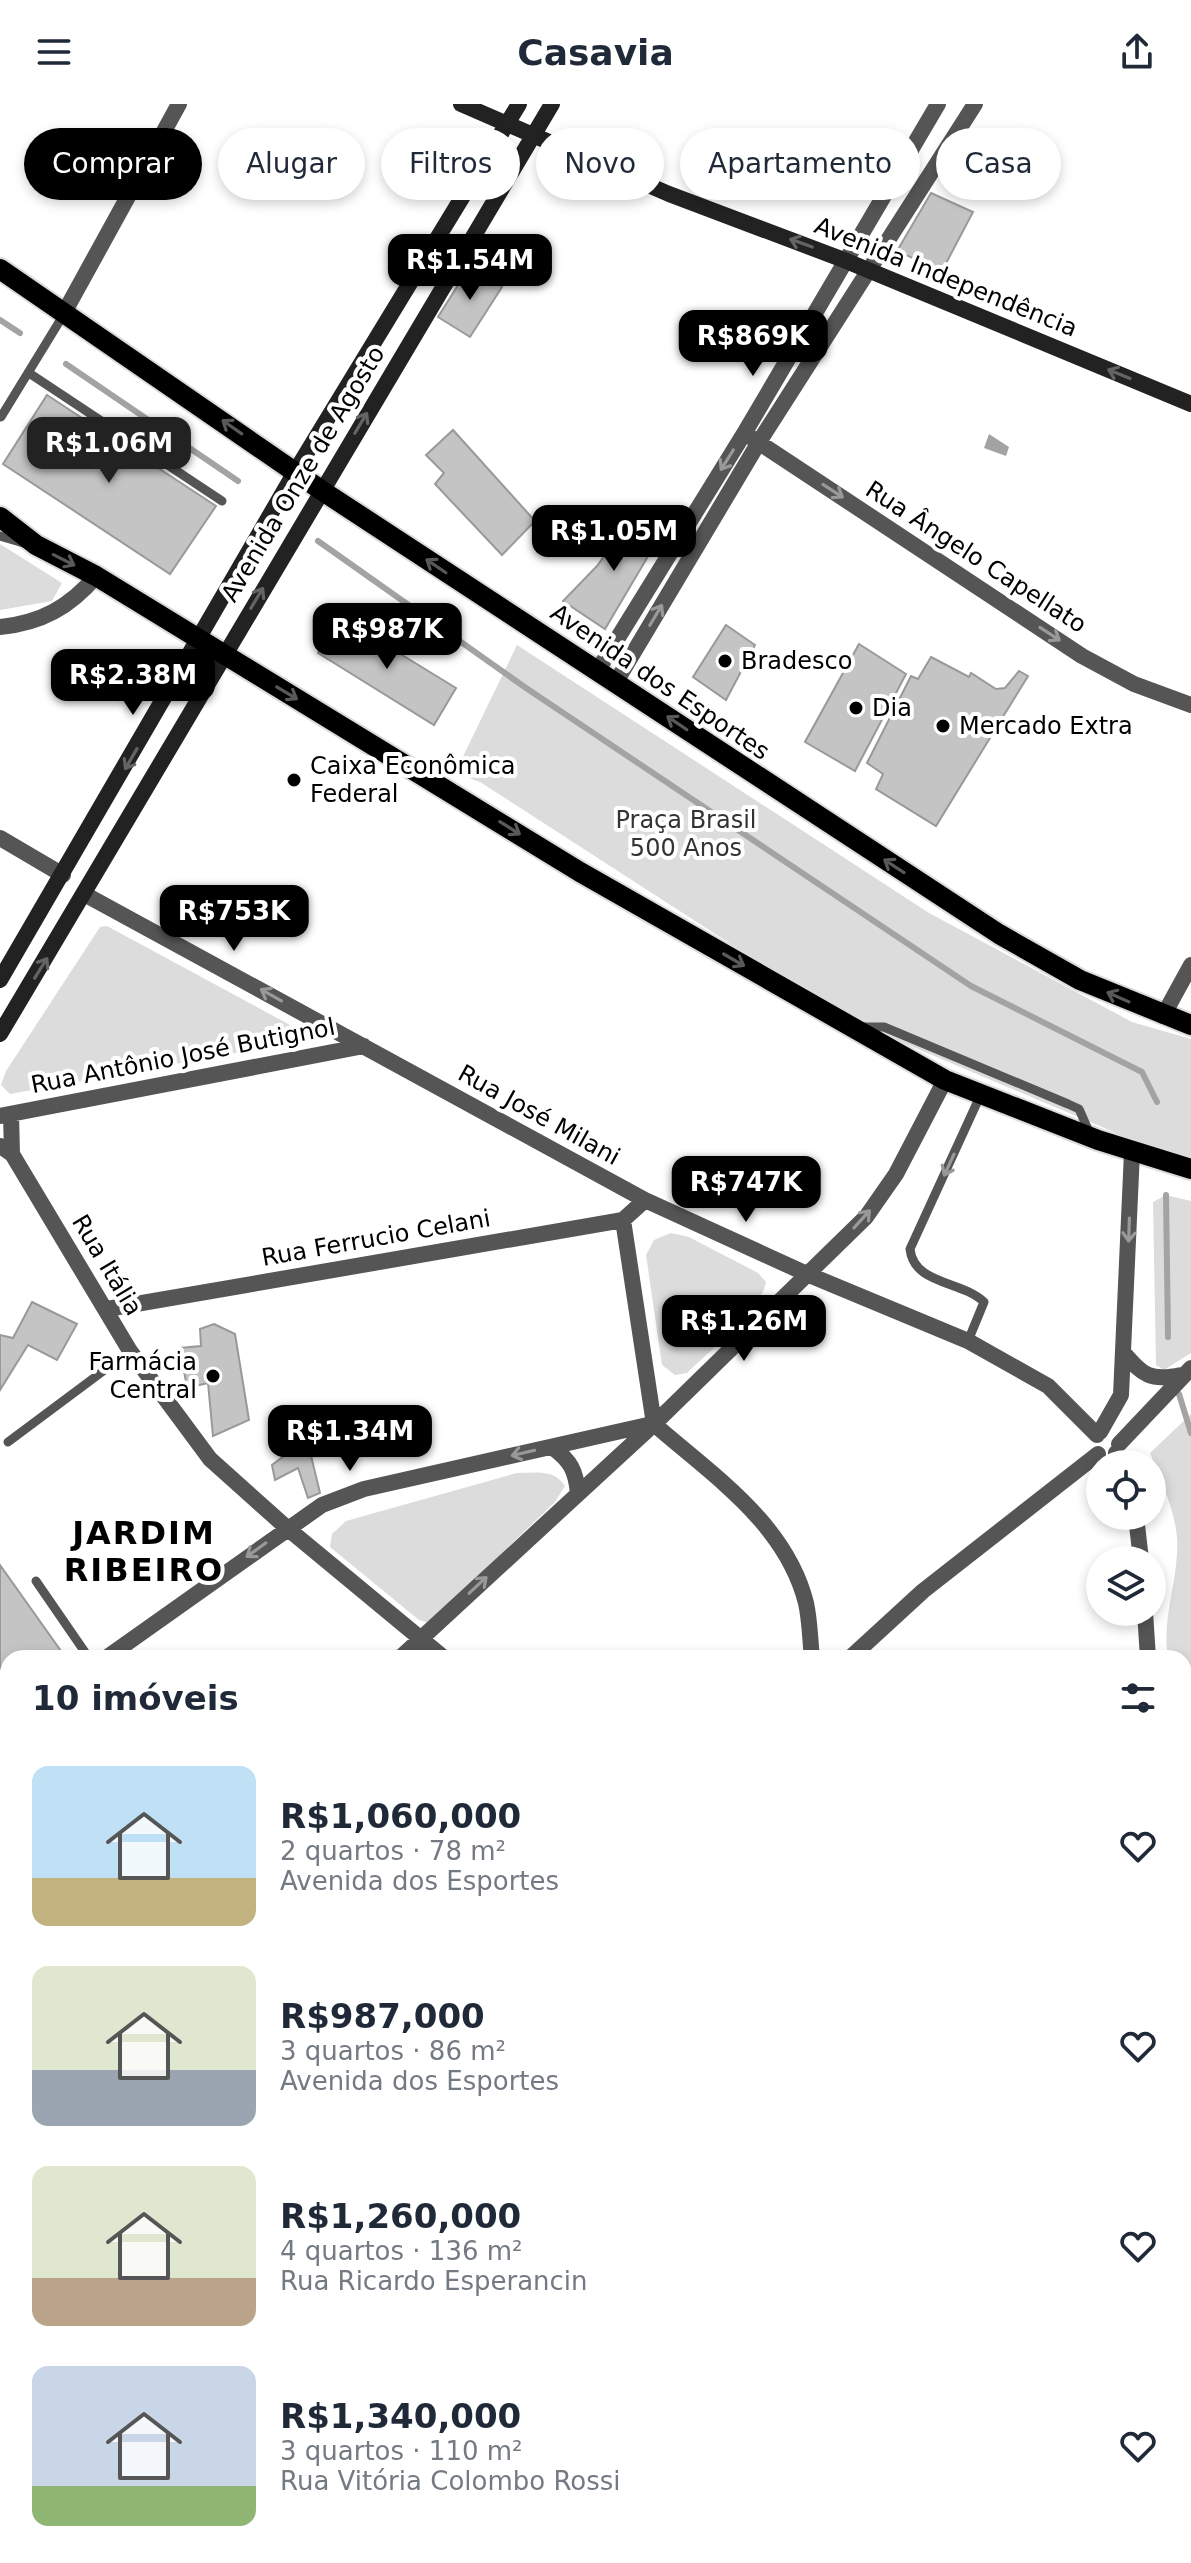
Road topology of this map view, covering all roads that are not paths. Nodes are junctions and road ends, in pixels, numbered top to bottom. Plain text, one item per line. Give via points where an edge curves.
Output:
1 (179, 104) edge
2 (461, 104) edge
3 (519, 104) edge
4 (552, 104) edge
5 (938, 104) edge
6 (975, 104) edge
7 (507, 125) junction
8 (534, 136) junction
9 (844, 260) junction
10 (0, 269) edge
11 (868, 270) junction
12 (64, 313) junction
13 (29, 373) junction
14 (1191, 404) edge
15 (1, 417) edge
16 (752, 437) junction
17 (295, 472) junction
18 (321, 490) junction
19 (222, 501) dead end
20 (0, 517) edge
21 (0, 536) edge
22 (36, 545) junction
23 (96, 576) junction
24 (0, 627) edge
25 (200, 640) junction
26 (223, 655) junction
27 (598, 670) junction
28 (616, 682) junction
29 (1191, 705) edge
30 (0, 838) edge
31 (63, 875) junction
32 (86, 895) junction
33 (1191, 965) edge
34 (0, 980) edge
35 (1163, 1016) junction
36 (1191, 1025) edge
37 (850, 1027) junction
38 (0, 1034) edge
39 (364, 1046) junction
40 (945, 1080) junction
41 (981, 1094) junction
42 (4, 1112) edge
43 (1091, 1137) junction
44 (6, 1150) edge
45 (1132, 1152) junction
46 (1191, 1169) edge
47 (645, 1200) junction
48 (623, 1220) junction
49 (807, 1274) junction
50 (107, 1309) junction
51 (968, 1341) junction
52 (130, 1351) junction
53 (1124, 1353) junction
54 (1186, 1372) edge
55 (654, 1424) junction
56 (1099, 1434) junction
57 (8, 1442) dead end
58 (552, 1447) junction
59 (1096, 1450) edge
60 (1117, 1450) edge
61 (1121, 1450) edge
62 (1086, 1463) edge
63 (578, 1494) junction
64 (287, 1528) junction
65 (36, 1581) dead end
66 (1146, 1626) edge
67 (421, 1638) junction
68 (83, 1650) edge
69 (117, 1650) edge
70 (408, 1650) edge
71 (435, 1650) edge
72 (811, 1650) edge
73 (859, 1650) edge
74 (1147, 1650) edge

1 - 12 street
2 - 7 main road, Avenida Independência
3 - 7 main road, Avenida Onze de Agosto
4 - 8 main road, Avenida Onze de Agosto
5 - 9 street
6 - 11 street
7 - 8 main road, Avenida Independência
7 - 17 main road, Avenida Onze de Agosto
9 -> 8 main road, Avenida Independência
18 -> 8 main road, Avenida Onze de Agosto
9 - 11 main road, Avenida Independência
9 - 16 street
10 - 12 main road, Avenida dos Esportes
14 -> 11 main road, Avenida Independência
11 - 16 street
12 - 13 lane
17 -> 12 main road, Avenida dos Esportes
13 - 15 lane
13 - 19 lane
16 -> 27 street
28 -> 16 street
16 -> 29 street, Rua Ângelo Capellato via 1082,656 1134,684
17 - 18 main road, Avenida dos Esportes
17 - 25 main road, Avenida Onze de Agosto
26 -> 18 main road, Avenida Onze de Agosto
27 -> 18 main road, Avenida dos Esportes
20 - 22 main road
21 - 22 lane
22 -> 23 main road
23 - 24 street via 75,601
23 - 25 main road
25 - 26 main road
25 -> 31 main road, Avenida Onze de Agosto
26 - 32 main road, Avenida Onze de Agosto
26 -> 37 main road via 580,872
27 - 28 main road, Avenida dos Esportes
35 -> 28 main road, Avenida dos Esportes via 1080,980 999,934
30 - 31 street
31 - 34 main road, Avenida Onze de Agosto
38 -> 32 main road, Avenida Onze de Agosto
39 -> 32 street, Rua José Milani
33 - 35 street
35 - 36 main road, Avenida dos Esportes
37 - 40 main road
37 - 43 lane via 884,1027 1079,1109
39 - 42 street, Rua Antônio José Butignol
39 - 47 street, Rua José Milani
40 - 41 main road
49 -> 40 street via 866,1217 896,1174
41 - 43 main road
41 -> 51 lane via 910,1249 911,1262 923,1274 974,1293 984,1302
42 - 44 street
43 - 45 main road
44 - 50 street, Rua Itália
45 - 46 main road
45 -> 53 street
47 - 48 street
47 - 49 street, Rua José Milani
48 - 50 street, Rua Ferrucio Celani
48 - 55 street
49 - 51 street, Rua José Milani
49 - 55 street
50 - 52 street, Rua Itália
51 - 56 street, Rua José Milani via 1048,1386
52 - 57 lane
52 - 64 street, Rua Itália via 210,1459
53 - 54 street via 1151,1379
53 - 56 street via 1121,1395
54 - 61 street
55 - 58 street
55 - 63 street
55 - 72 street via 762,1519 796,1576 806,1603
56 - 59 street via 1093,1443
56 - 60 street via 1113,1434
58 - 63 street via 569,1459
58 -> 64 street via 364,1489 322,1505
62 - 73 street via 923,1591
67 -> 63 street
64 - 67 street, Rua Itália
64 -> 69 street
65 - 68 lane
66 - 74 street
67 - 70 street
67 - 71 street, Rua Itália

